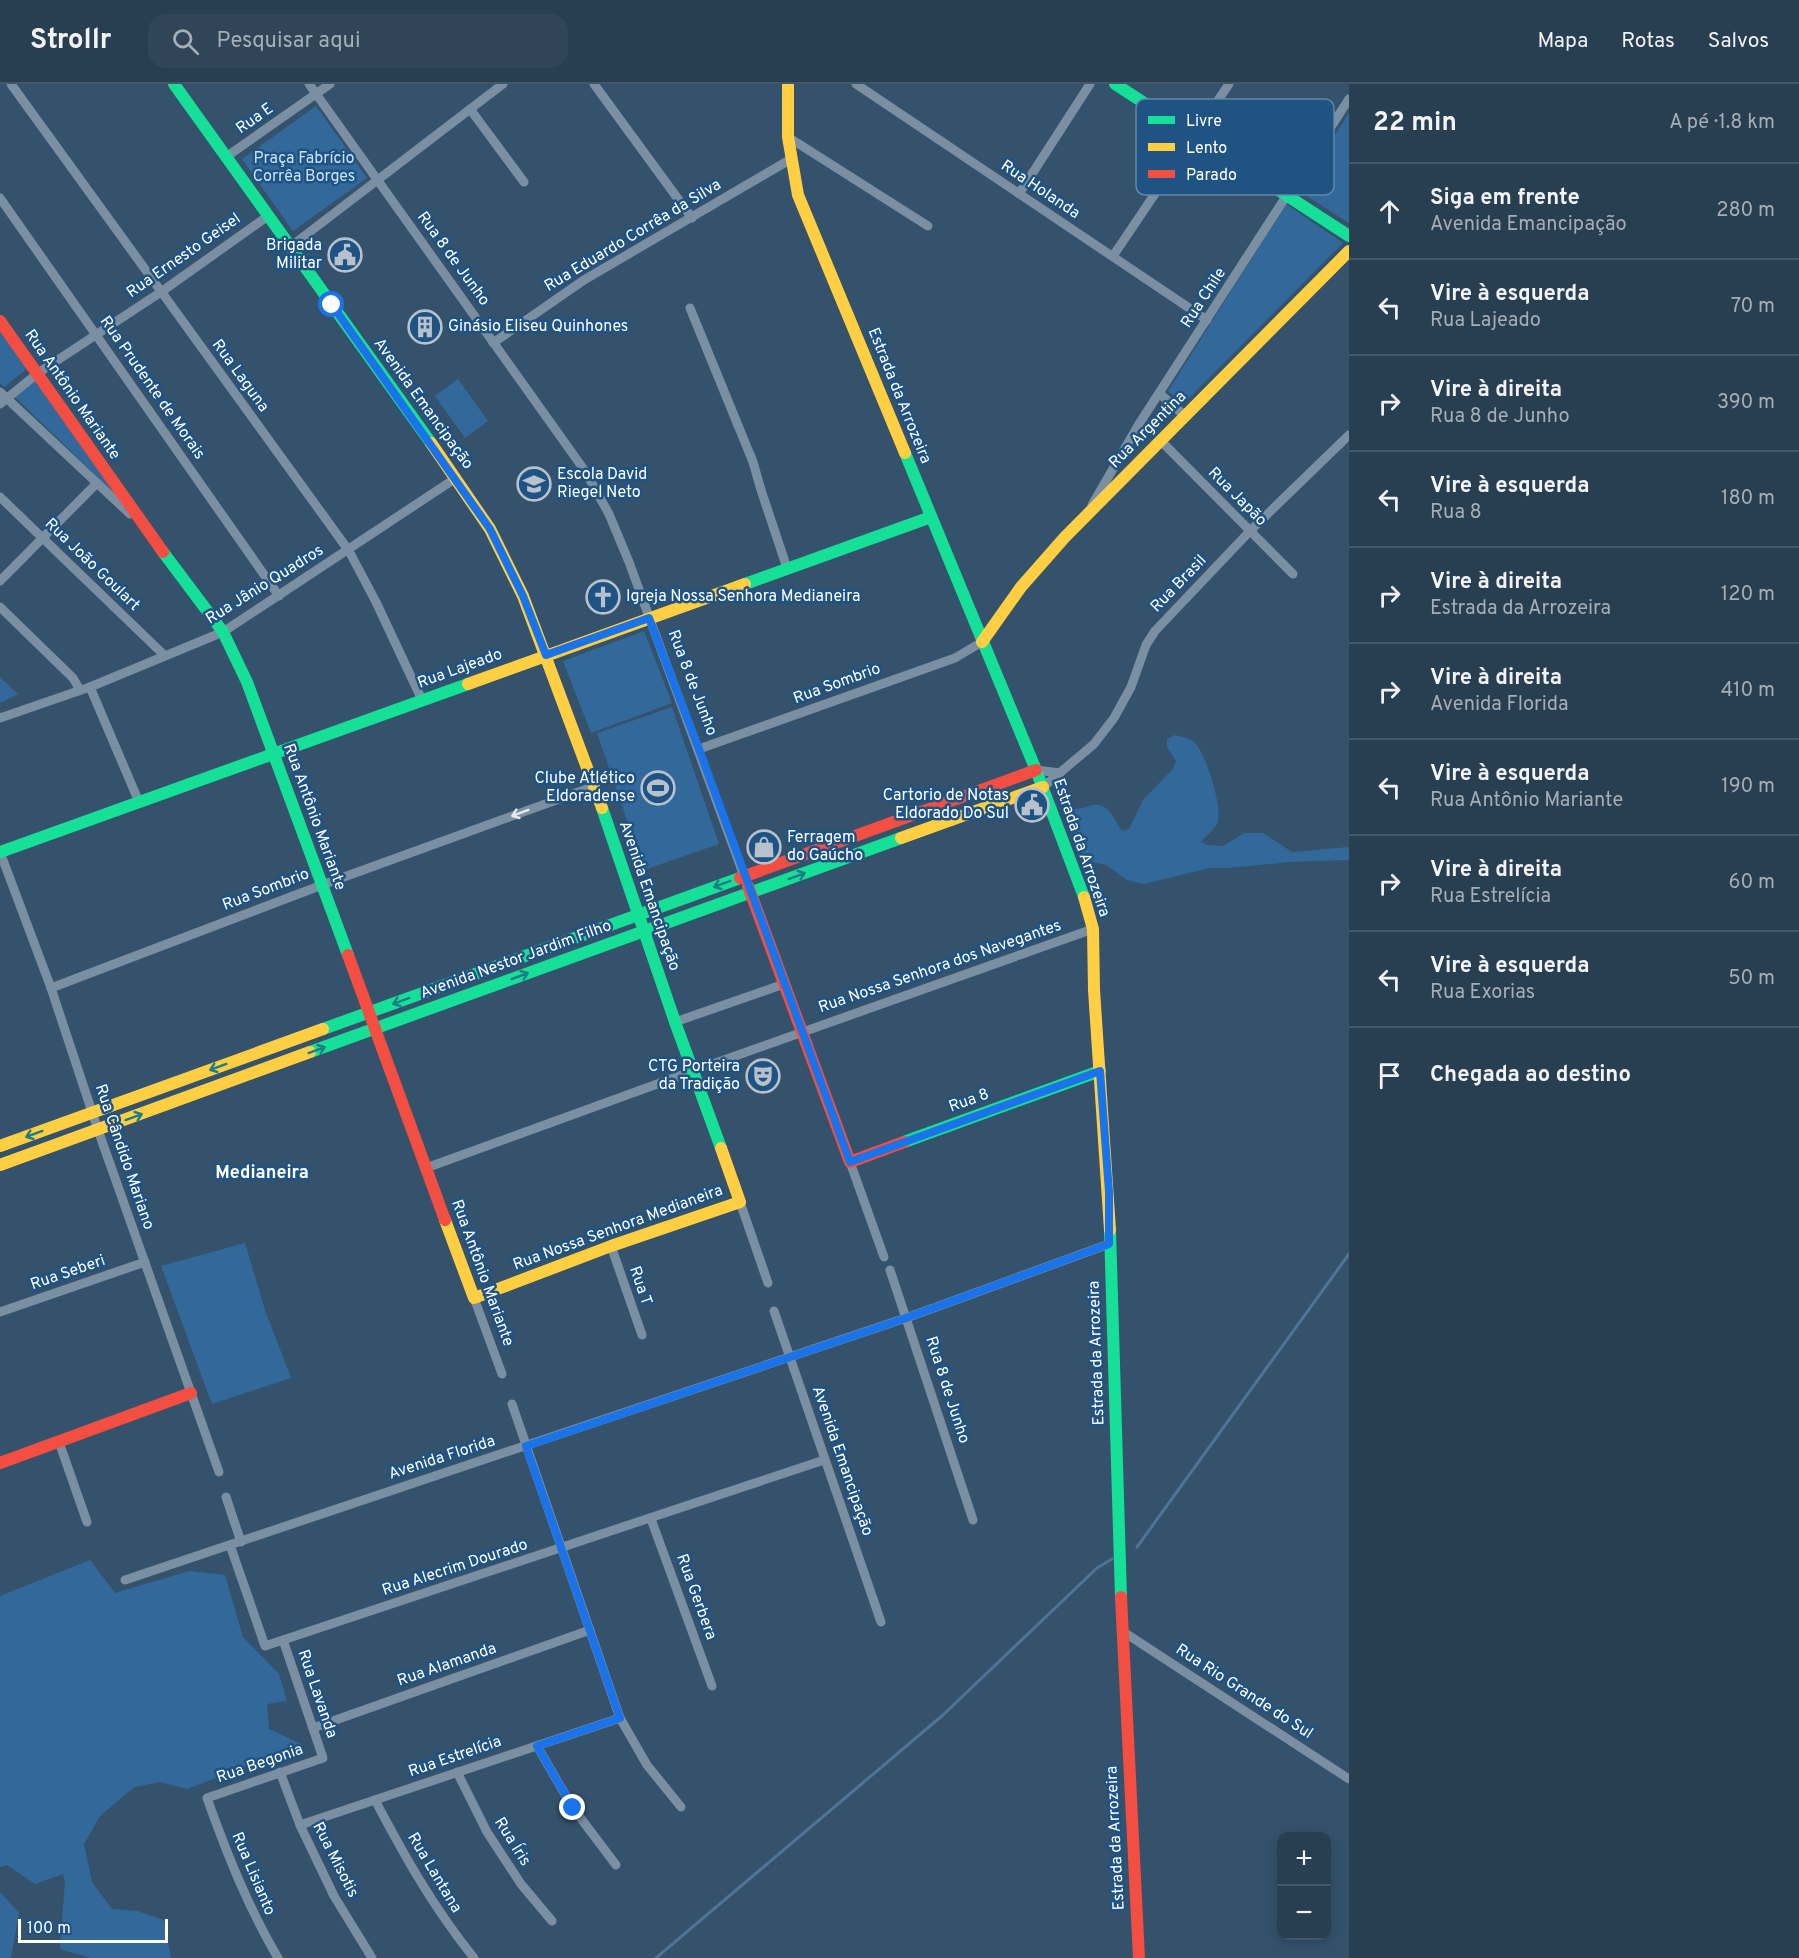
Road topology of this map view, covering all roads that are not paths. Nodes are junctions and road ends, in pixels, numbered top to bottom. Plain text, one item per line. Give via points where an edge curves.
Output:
1 (11, 84) edge
2 (174, 84) edge
3 (309, 84) edge
4 (330, 84) edge
5 (503, 84) edge
6 (594, 84) edge
7 (856, 84) edge
8 (1090, 84) edge
9 (1115, 84) edge
10 (1229, 84) edge
11 (787, 85) edge
12 (316, 95) junction
13 (1139, 99) edge
14 (1219, 99) edge
15 (1349, 99) edge
16 (470, 109) junction
17 (1334, 122) edge
18 (788, 137) junction
19 (226, 157) junction
20 (791, 159) junction
21 (377, 181) junction
22 (524, 182) dead end
23 (1019, 194) junction
24 (1155, 195) edge
25 (1287, 196) joint
26 (0, 198) edge
27 (268, 216) junction
28 (692, 218) junction
29 (928, 226) dead end
30 (1349, 236) edge
31 (290, 247) junction
32 (1349, 250) edge
33 (1113, 256) junction
34 (161, 292) junction
35 (690, 308) dead end
36 (1207, 320) junction
37 (0, 321) edge
38 (96, 336) junction
39 (493, 343) junction
40 (38, 373) junction
41 (1160, 394) junction
42 (2, 398) edge
43 (1185, 416) junction
44 (1349, 435) edge
45 (1161, 441) junction
46 (456, 478) junction
47 (97, 483) junction
48 (0, 497) edge
49 (1086, 514) junction
50 (931, 517) junction
51 (141, 524) junction
52 (1250, 531) junction
53 (43, 538) junction
54 (349, 551) junction
55 (787, 568) junction
56 (1293, 574) dead end
57 (0, 581) edge
58 (279, 596) junction
59 (0, 607) edge
60 (649, 618) junction
61 (223, 632) junction
62 (982, 642) junction
63 (164, 655) junction
64 (546, 655) junction
65 (90, 687) junction
66 (80, 690) junction
67 (422, 699) junction
68 (0, 718) edge
69 (699, 749) junction
70 (273, 753) junction
71 (1036, 770) junction
72 (1059, 773) junction
73 (594, 786) junction
74 (1043, 787) junction
75 (139, 802) junction
76 (0, 852) edge
77 (744, 876) junction
78 (322, 885) junction
79 (750, 893) junction
80 (638, 915) junction
81 (1093, 929) junction
82 (644, 931) junction
83 (491, 968) junction
84 (497, 984) junction
85 (784, 984) junction
86 (51, 988) junction
87 (368, 1013) junction
88 (675, 1022) junction
89 (375, 1029) junction
90 (802, 1032) junction
91 (693, 1071) junction
92 (1100, 1071) junction
93 (92, 1113) junction
94 (98, 1130) junction
95 (0, 1146) edge
96 (850, 1162) junction
97 (0, 1165) edge
98 (426, 1168) junction
99 (740, 1202) junction
100 (1109, 1244) junction
101 (610, 1246) junction
102 (884, 1257) dead end
103 (145, 1262) junction
104 (890, 1270) dead end
105 (768, 1283) dead end
106 (474, 1298) junction
107 (774, 1311) dead end
108 (0, 1312) edge
109 (906, 1318) junction
110 (642, 1335) dead end
111 (788, 1356) junction
112 (502, 1374) dead end
113 (191, 1393) junction
114 (512, 1404) dead end
115 (59, 1442) junction
116 (526, 1446) junction
117 (824, 1460) junction
118 (0, 1463) edge
119 (219, 1472) dead end
120 (226, 1497) dead end
121 (651, 1519) junction
122 (973, 1520) dead end
123 (87, 1522) dead end
124 (241, 1542) junction
125 (230, 1545) junction
126 (561, 1548) junction
127 (125, 1580) dead end
128 (881, 1622) dead end
129 (590, 1630) junction
130 (1122, 1631) junction
131 (283, 1640) junction
132 (712, 1686) dead end
133 (620, 1718) junction
134 (313, 1728) junction
135 (537, 1746) junction
136 (323, 1758) joint
137 (280, 1772) junction
138 (457, 1772) junction
139 (1349, 1779) edge
140 (207, 1798) joint
141 (375, 1800) junction
142 (681, 1807) dead end
143 (300, 1825) junction
144 (616, 1865) dead end
145 (552, 1921) dead end
146 (278, 1958) edge
147 (372, 1958) edge
148 (474, 1958) edge
149 (1139, 1958) edge

1 - 34 street, Rua Laguna
2 - 19 main road, Avenida Emancipação
3 - 12 street, Rua 8 de Junho
4 - 12 street, Rua E
5 - 16 street
6 - 28 street
7 - 23 street, Rua Holanda
8 - 23 street
9 - 13 main road
10 - 14 street
11 - 18 main road, Estrada da Arrozeira
12 - 19 street, Rua E
12 - 21 street, Rua 8 de Junho
15 - 17 street, Rua Chile
16 - 21 street
16 - 22 street
18 - 20 main road, Estrada da Arrozeira
18 - 29 street
19 - 27 main road, Avenida Emancipação
20 - 28 street, Rua Eduardo Corrêa da Silva
20 - 50 main road, Estrada da Arrozeira via 798,195
21 - 31 street
21 - 39 street, Rua 8 de Junho
23 - 33 street, Rua Holanda
24 - 33 street
25 - 30 main road
25 - 36 street, Rua Chile
26 - 38 street, Rua Prudente de Morais
27 - 31 main road, Avenida Emancipação
27 - 34 street, Rua Ernesto Geisel
28 - 39 street, Rua Eduardo Corrêa da Silva via 584,280
31 - 46 main road, Avenida Emancipação
32 - 43 main road, Rua Argentina
33 - 36 street, Rua Holanda
34 - 38 street, Rua Ernesto Geisel
34 - 54 street, Rua Laguna
35 - 55 street via 753,462
36 - 41 street, Rua Chile
37 - 40 main road, Rua Antônio Mariante
38 - 40 street, Rua Ernesto Geisel
38 - 58 street, Rua Prudente de Morais
39 - 60 street, Rua 8 de Junho via 585,471 609,514
40 - 42 street, Rua Ernesto Geisel
40 - 51 main road, Rua Antônio Mariante
41 - 43 street
41 - 49 street, Rua Chile
42 - 47 street
43 - 45 main road, Rua Argentina
44 - 52 street, Rua Brasil
45 - 49 main road, Rua Argentina
45 - 52 street, Rua Japão
46 - 54 street, Rua Jânio Quadros
46 - 64 main road, Avenida Emancipação via 508,563
47 - 51 street
47 - 53 street
48 - 53 street, Rua João Goulart
49 - 62 main road, Rua Argentina via 1017,591
50 - 55 main road, Rua Lajeado
50 - 62 main road, Estrada da Arrozeira
51 - 61 main road, Rua Antônio Mariante
52 - 56 street, Rua Japão
52 - 72 street, Rua Brasil via 1155,631 1114,718 1094,744
53 - 57 street
53 - 63 street, Rua João Goulart
54 - 58 street, Rua Jânio Quadros
54 - 67 street, Rua Laguna
55 - 60 main road, Rua Lajeado
58 - 61 street, Rua Jânio Quadros
59 - 66 street via 73,678
60 - 64 main road, Rua Lajeado
60 - 69 street, Rua 8 de Junho
61 - 63 street, Rua Jânio Quadros
61 - 70 main road, Rua Antônio Mariante via 247,682
62 - 69 street, Rua Sombrio via 955,658
62 - 71 main road, Estrada da Arrozeira
63 - 65 street, Rua Jânio Quadros
64 - 67 main road, Rua Lajeado
64 - 73 main road, Avenida Emancipação
65 - 66 street, Rua Jânio Quadros
65 - 75 street
66 - 68 street, Rua Jânio Quadros
67 - 70 main road, Rua Lajeado
69 - 77 street, Rua 8 de Junho
70 - 75 main road, Rua Lajeado
70 - 78 main road, Rua Antônio Mariante
71 - 72 street
71 - 74 main road, Estrada da Arrozeira
71 - 77 main road, Avenida Nestor Jardim Filho
72 - 74 street, Rua Brasil
73 -> 78 street, Rua Sombrio
73 - 80 main road, Avenida Emancipação
79 -> 74 main road, Avenida Nestor Jardim Filho
74 - 81 main road, Estrada da Arrozeira
75 - 76 main road, Rua Lajeado
76 - 86 street, Rua Cândido Mariano
77 - 79 main road, Rua 8 de Junho
77 -> 80 main road, Avenida Nestor Jardim Filho
78 - 86 street, Rua Sombrio
78 - 87 main road, Rua Antônio Mariante
79 - 82 main road, Avenida Nestor Jardim Filho
79 - 85 main road, Rua 8 de Junho
80 - 82 main road, Avenida Emancipação
80 - 83 main road, Avenida Nestor Jardim Filho
81 - 90 street, Rua Nossa Senhora dos Navegantes
81 - 92 main road, Estrada da Arrozeira
84 -> 82 main road, Avenida Nestor Jardim Filho
82 - 88 main road, Avenida Emancipação
83 - 84 main road
83 -> 87 main road, Avenida Nestor Jardim Filho
84 - 89 main road, Avenida Nestor Jardim Filho
85 - 88 street
85 - 90 main road, Rua 8 de Junho
86 - 93 street, Rua Cândido Mariano
87 - 89 main road, Rua Antônio Mariante
87 -> 93 main road, Avenida Nestor Jardim Filho
88 - 91 main road, Avenida Emancipação
94 -> 89 main road, Avenida Nestor Jardim Filho
89 - 98 main road, Rua Antônio Mariante
90 - 91 street, Rua Nossa Senhora dos Navegantes
90 - 96 main road, Rua 8 de Junho
91 - 98 street, Rua Nossa Senhora dos Navegantes
91 - 99 main road, Avenida Emancipação
92 - 96 main road, Rua 8
92 - 100 main road, Estrada da Arrozeira
93 - 94 street, Rua Cândido Mariano
93 -> 95 main road, Avenida Nestor Jardim Filho
94 - 97 main road, Avenida Nestor Jardim Filho
94 - 103 street, Rua Cândido Mariano
96 - 102 street, Rua 8 de Junho
98 - 106 main road, Rua Antônio Mariante
99 - 101 main road, Rua Nossa Senhora Medianeira
99 - 105 street, Avenida Emancipação
100 - 109 street, Avenida Florida
100 - 130 main road, Estrada da Arrozeira
101 - 106 main road, Rua Nossa Senhora Medianeira
101 - 110 street, Rua T
103 - 108 street, Rua Seberi
103 - 113 street, Rua Cândido Mariano
104 - 109 street, Rua 8 de Junho
106 - 112 street, Rua Antônio Mariante
107 - 111 street, Avenida Emancipação
109 - 111 street, Avenida Florida
109 - 122 street, Rua 8 de Junho
111 - 116 street, Avenida Florida
111 - 117 street, Avenida Emancipação
113 - 115 main road
113 - 119 street, Rua Cândido Mariano
114 - 116 street
115 - 118 main road
115 - 123 street
116 - 124 street, Avenida Florida
116 - 126 street
117 - 121 street, Rua Alecrim Dourado
117 - 128 street, Avenida Emancipação
120 - 124 street
121 - 126 street, Rua Alecrim Dourado
121 - 132 street, Rua Gerbera
124 - 125 street, Avenida Florida
125 - 127 street, Avenida Florida
125 - 131 street, Rua Alecrim Dourado via 265,1646
126 - 129 street
126 - 131 street, Rua Alecrim Dourado
129 - 133 street
129 - 134 street, Rua Alamanda
130 - 139 street, Rua Rio Grande do Sul
130 - 149 main road, Estrada da Arrozeira
131 - 134 street, Rua Lavanda
133 - 135 street, Rua Estrelícia
133 - 142 street via 647,1765
134 - 136 street, Rua Lavanda
135 - 138 street, Rua Estrelícia
135 - 144 street via 573,1808
136 - 137 street, Rua Begonia
137 - 140 street, Rua Begonia
137 - 143 street, Rua Misotis
138 - 141 street, Rua Estrelícia
138 - 145 street, Rua Íris via 487,1832 521,1884
140 - 146 street, Rua Lisianto via 230,1863
141 - 143 street, Rua Estrelícia
141 - 148 street, Rua Lantana via 411,1869
143 - 147 street, Rua Misotis via 334,1896

